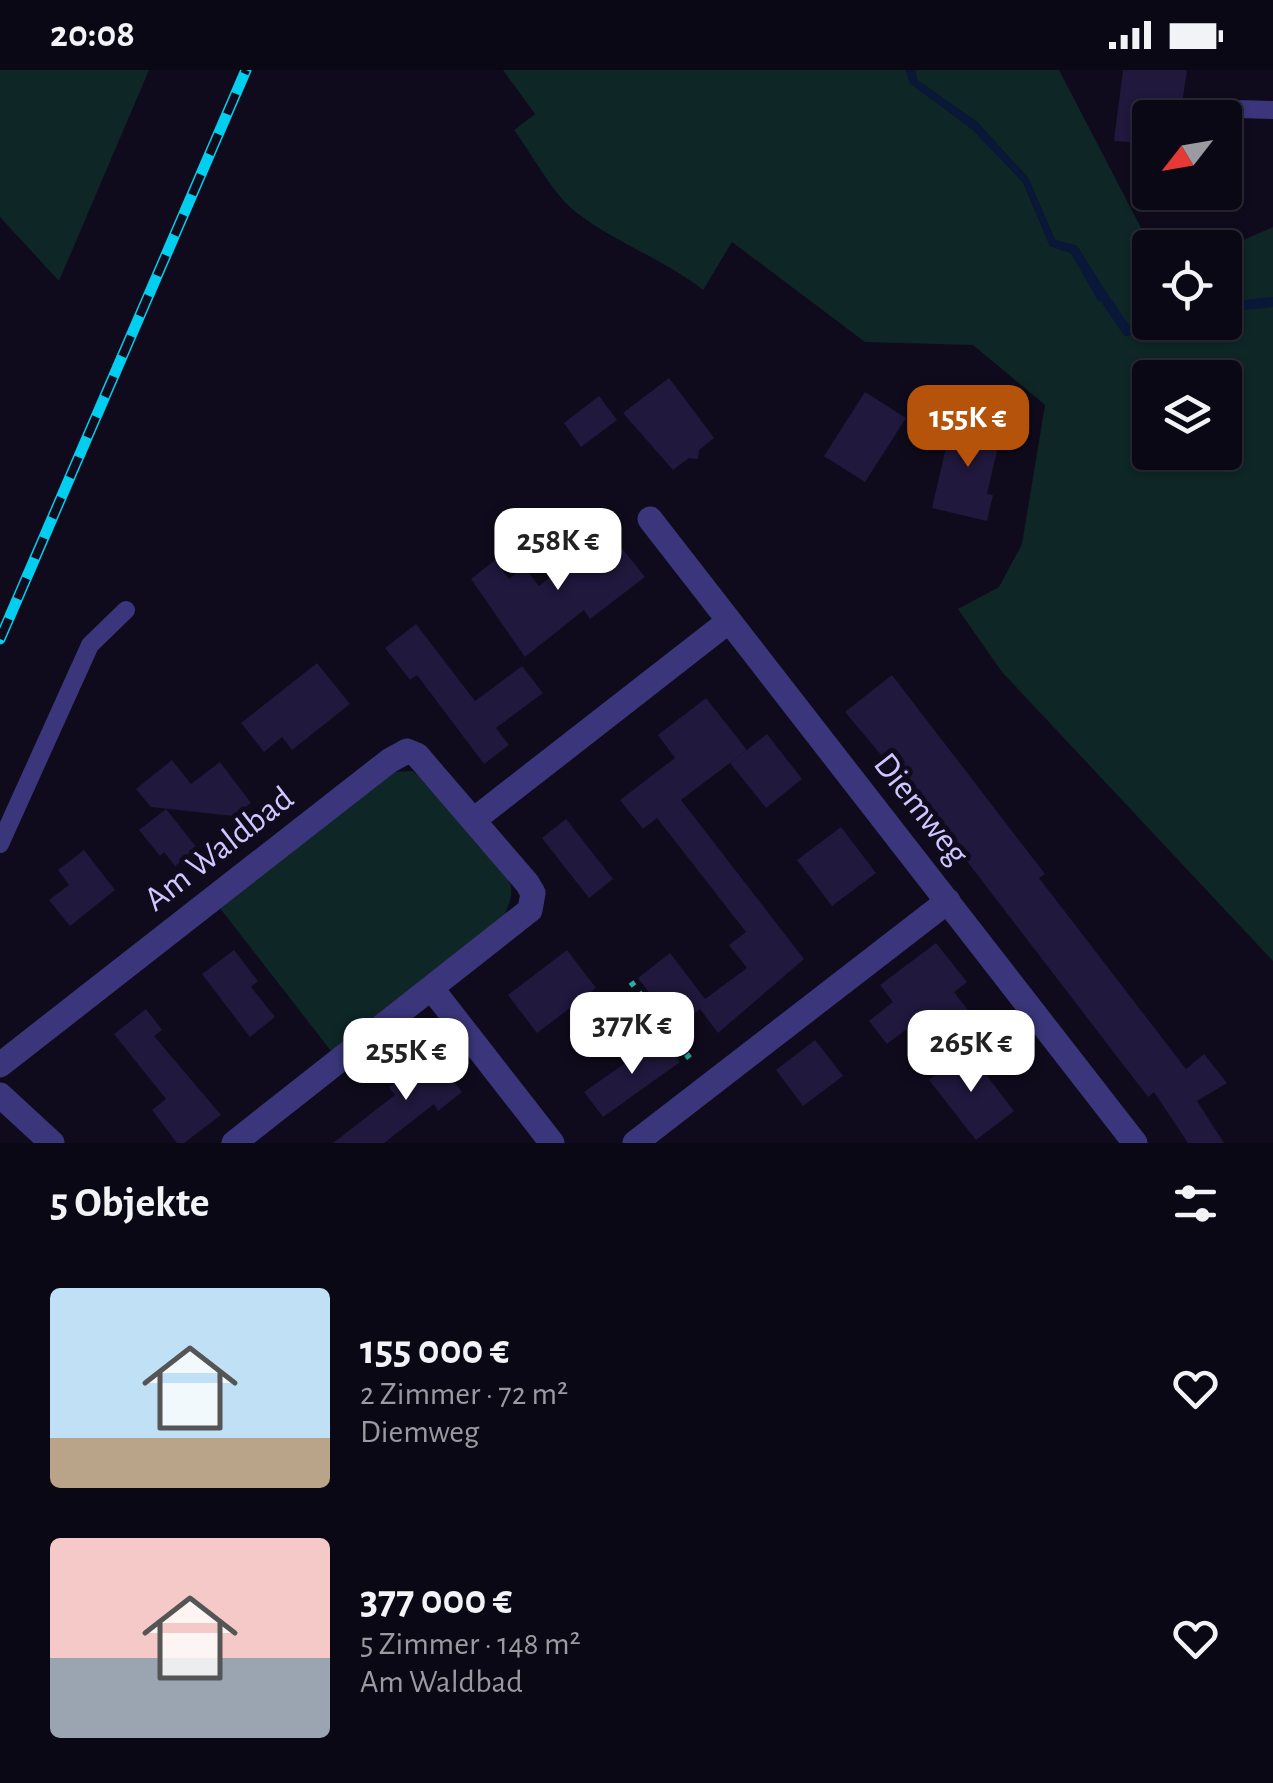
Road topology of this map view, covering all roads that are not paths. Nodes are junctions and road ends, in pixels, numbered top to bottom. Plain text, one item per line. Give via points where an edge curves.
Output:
1 (1242, 109) edge
2 (1273, 110) edge
3 (650, 518) dead end
4 (126, 610) dead end
5 (729, 620) junction
6 (475, 819) junction
7 (0, 844) edge
8 (948, 901) junction
9 (432, 990) junction
10 (0, 1065) edge
11 (0, 1096) edge
12 (52, 1143) edge
13 (234, 1143) edge
14 (552, 1143) edge
15 (636, 1143) edge
16 (1135, 1143) edge

1 - 2 lane
3 - 5 street, Diemweg
4 - 7 lane via 90,645
5 - 6 street
5 - 8 street, Diemweg
6 - 9 street, Am Waldbad via 533,902 523,918
6 - 10 street, Am Waldbad via 426,762 407,751 397,755
8 - 15 street
8 - 16 street, Diemweg
9 - 13 street, Am Waldbad
9 - 14 street
11 - 12 street

